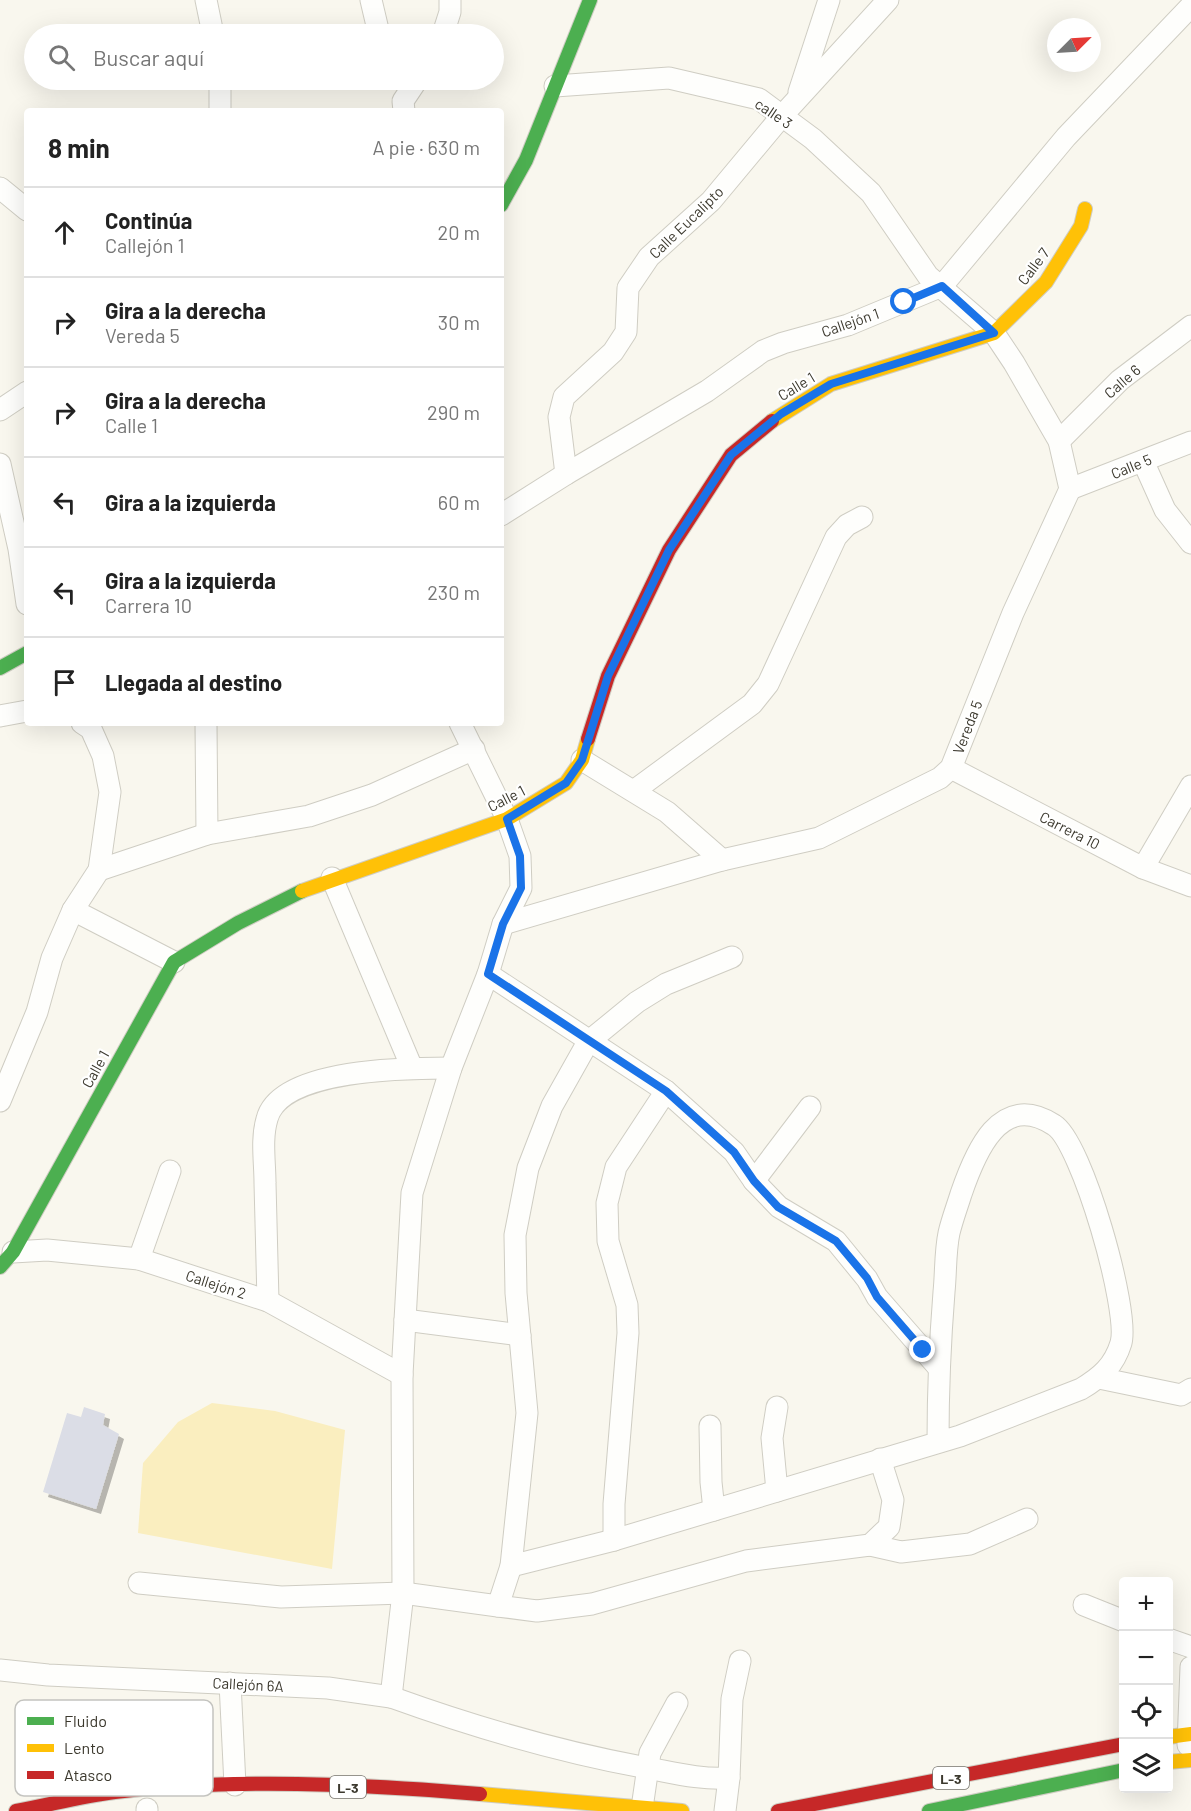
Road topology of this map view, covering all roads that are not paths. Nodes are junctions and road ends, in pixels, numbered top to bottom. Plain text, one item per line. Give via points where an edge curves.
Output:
1 (206, 0) edge
2 (371, 0) edge
3 (450, 0) edge
4 (590, 0) edge
5 (829, 0) edge
6 (888, 0) edge
7 (1191, 6) edge
8 (211, 24) edge
9 (377, 24) edge
10 (447, 24) edge
11 (555, 86) junction
12 (220, 90) edge
13 (398, 90) edge
14 (412, 90) edge
15 (797, 98) junction
16 (403, 106) edge
17 (220, 108) edge
18 (781, 117) junction
19 (0, 188) edge
20 (504, 200) edge
21 (24, 208) edge
22 (1085, 209) dead end
23 (935, 281) junction
24 (1191, 326) edge
25 (994, 333) junction
26 (24, 394) edge
27 (0, 410) edge
28 (1059, 441) junction
29 (1191, 442) edge
30 (1143, 461) junction
31 (0, 464) edge
32 (566, 474) junction
33 (1070, 489) junction
34 (504, 513) edge
35 (862, 516) dead end
36 (1191, 543) edge
37 (24, 583) edge
38 (24, 655) edge
39 (0, 668) edge
40 (24, 712) edge
41 (0, 716) edge
42 (86, 726) edge
43 (206, 726) edge
44 (462, 726) edge
45 (474, 749) junction
46 (582, 760) junction
47 (951, 768) junction
48 (1191, 786) edge
49 (635, 790) junction
50 (507, 819) junction
51 (207, 834) junction
52 (722, 860) junction
53 (1143, 868) junction
54 (99, 870) junction
55 (333, 878) junction
56 (1191, 886) edge
57 (74, 910) junction
58 (503, 924) junction
59 (732, 957) dead end
60 (174, 962) junction
61 (488, 974) junction
62 (588, 1042) junction
63 (412, 1068) junction
64 (451, 1068) junction
65 (666, 1091) junction
66 (0, 1101) edge
67 (810, 1107) dead end
68 (170, 1171) dead end
69 (754, 1181) junction
70 (7, 1259) edge
71 (139, 1259) junction
72 (268, 1301) junction
73 (405, 1320) junction
74 (520, 1335) junction
75 (938, 1367) junction
76 (402, 1375) junction
77 (1099, 1378) junction
78 (1191, 1389) edge
79 (777, 1407) dead end
80 (710, 1426) dead end
81 (938, 1442) junction
82 (880, 1460) junction
83 (777, 1491) junction
84 (714, 1510) junction
85 (1028, 1519) dead end
86 (614, 1540) junction
87 (870, 1545) junction
88 (511, 1566) junction
89 (139, 1583) dead end
90 (403, 1593) junction
91 (1084, 1605) dead end
92 (498, 1606) junction
93 (1119, 1619) edge
94 (1173, 1640) edge
95 (1191, 1647) edge
96 (740, 1661) dead end
97 (1191, 1667) edge
98 (0, 1670) edge
99 (230, 1683) junction
100 (391, 1698) junction
101 (677, 1703) dead end
102 (1182, 1735) edge
103 (1119, 1745) edge
104 (1190, 1760) edge
105 (1173, 1762) edge
106 (647, 1767) junction
107 (1119, 1771) edge
108 (729, 1778) junction
109 (235, 1785) junction
110 (213, 1786) edge
111 (93, 1796) edge
112 (357, 1800) dead end
113 (379, 1802) dead end
114 (642, 1808) junction
115 (16, 1811) edge
116 (682, 1811) edge
117 (725, 1811) edge
118 (778, 1811) edge
119 (929, 1811) edge

1 - 8 street
2 - 9 street
3 - 10 street
4 - 11 street
5 - 15 street
6 - 15 street, Calle Eucalipto
7 - 23 street, Callejón 1
11 - 18 street, calle 3 via 669,78 759,99
11 - 20 street via 526,160
12 - 17 street
13 - 16 street
14 - 16 street
15 - 18 street, Calle Eucalipto
18 - 23 street, calle 3 via 813,140 871,193
18 - 32 street, Calle Eucalipto via 711,201 649,257 628,288 626,332 613,352 564,397 559,417
19 - 21 street
22 - 25 street, Calle 7 via 1081,226 1046,282
23 - 25 street
23 - 32 street, Callejón 1 via 848,325 763,351 707,391
24 - 28 street, Calle 6 via 1120,380
25 - 28 street
25 - 46 street, Calle 1 via 831,384 781,414 731,455 669,550 608,676
26 - 27 street
28 - 33 street
29 - 30 street, Calle 5
30 - 33 street, Calle 5
30 - 36 street via 1166,510
31 - 37 street
32 - 34 street, Callejón 1
33 - 47 street, Vereda 5 via 1013,613
35 - 49 street via 836,537 768,684 753,704
38 - 39 street
40 - 41 street
42 - 54 street via 103,756 110,792
43 - 51 street
44 - 45 street
45 - 50 street
45 - 51 street via 372,795 309,816
46 - 49 street
46 - 50 street, Calle 1 via 566,783
47 - 52 street, Vereda 5 via 940,778 819,838
47 - 53 street, Carrera 10
48 - 53 street
49 - 52 street
50 - 55 street, Calle 1
50 - 58 street via 520,856 521,888
51 - 54 street
52 - 58 street, Vereda 5
53 - 56 street, Carrera 10
54 - 57 street
55 - 60 street, Calle 1 via 238,923
55 - 63 street
57 - 60 street
57 - 66 street via 52,958 37,1012
58 - 61 street
59 - 62 street via 666,984
60 - 70 street, Calle 1
61 - 62 street
61 - 64 street
62 - 65 street
62 - 74 street via 552,1106 528,1168 516,1235
63 - 64 street
63 - 72 street via 344,1075 308,1084 281,1099 267,1117 264,1144
64 - 73 street via 412,1192
65 - 69 street via 734,1152
65 - 86 street via 616,1167 607,1203 608,1241 627,1305 628,1334 614,1492
67 - 69 street
68 - 71 street
69 - 75 street via 778,1207 836,1241 867,1278 877,1297
70 - 71 street, Callejón 2 via 47,1250
71 - 72 street, Callejón 2
72 - 76 street, Callejón 2
73 - 74 street
73 - 76 street
74 - 88 street via 527,1413
75 - 77 street via 949,1233 970,1167 997,1124 1027,1115 1055,1125 1067,1137 1106,1245 1122,1340 1113,1364
75 - 81 street
76 - 90 street
77 - 78 street via 1181,1395
77 - 81 street via 1081,1389
79 - 83 street via 772,1438
80 - 84 street
81 - 82 street
82 - 83 street
82 - 87 street via 892,1500 889,1527
83 - 84 street
84 - 86 street
85 - 87 street via 970,1544 901,1552
86 - 88 street
87 - 92 street via 746,1561 592,1604 537,1611
88 - 92 street
89 - 90 street via 281,1598
90 - 92 street
90 - 100 street
91 - 93 street
94 - 95 street
96 - 108 street via 733,1692
97 - 102 street
98 - 99 street, Callejón 6A
99 - 100 street, Callejón 6A via 328,1688
99 - 109 street
100 - 106 street, Callejón 6A via 516,1739
101 - 106 street via 655,1740
102 - 104 street
103 - 118 street, L-3
104 - 105 street
106 - 108 street, Callejón 6A via 683,1775
106 - 114 street
107 - 119 street, L-3
108 - 117 street
109 - 110 street, L-3
109 - 114 street, L-3 via 407,1788
111 - 115 street, L-3
112 - 113 street, L-3
114 - 116 street, L-3

